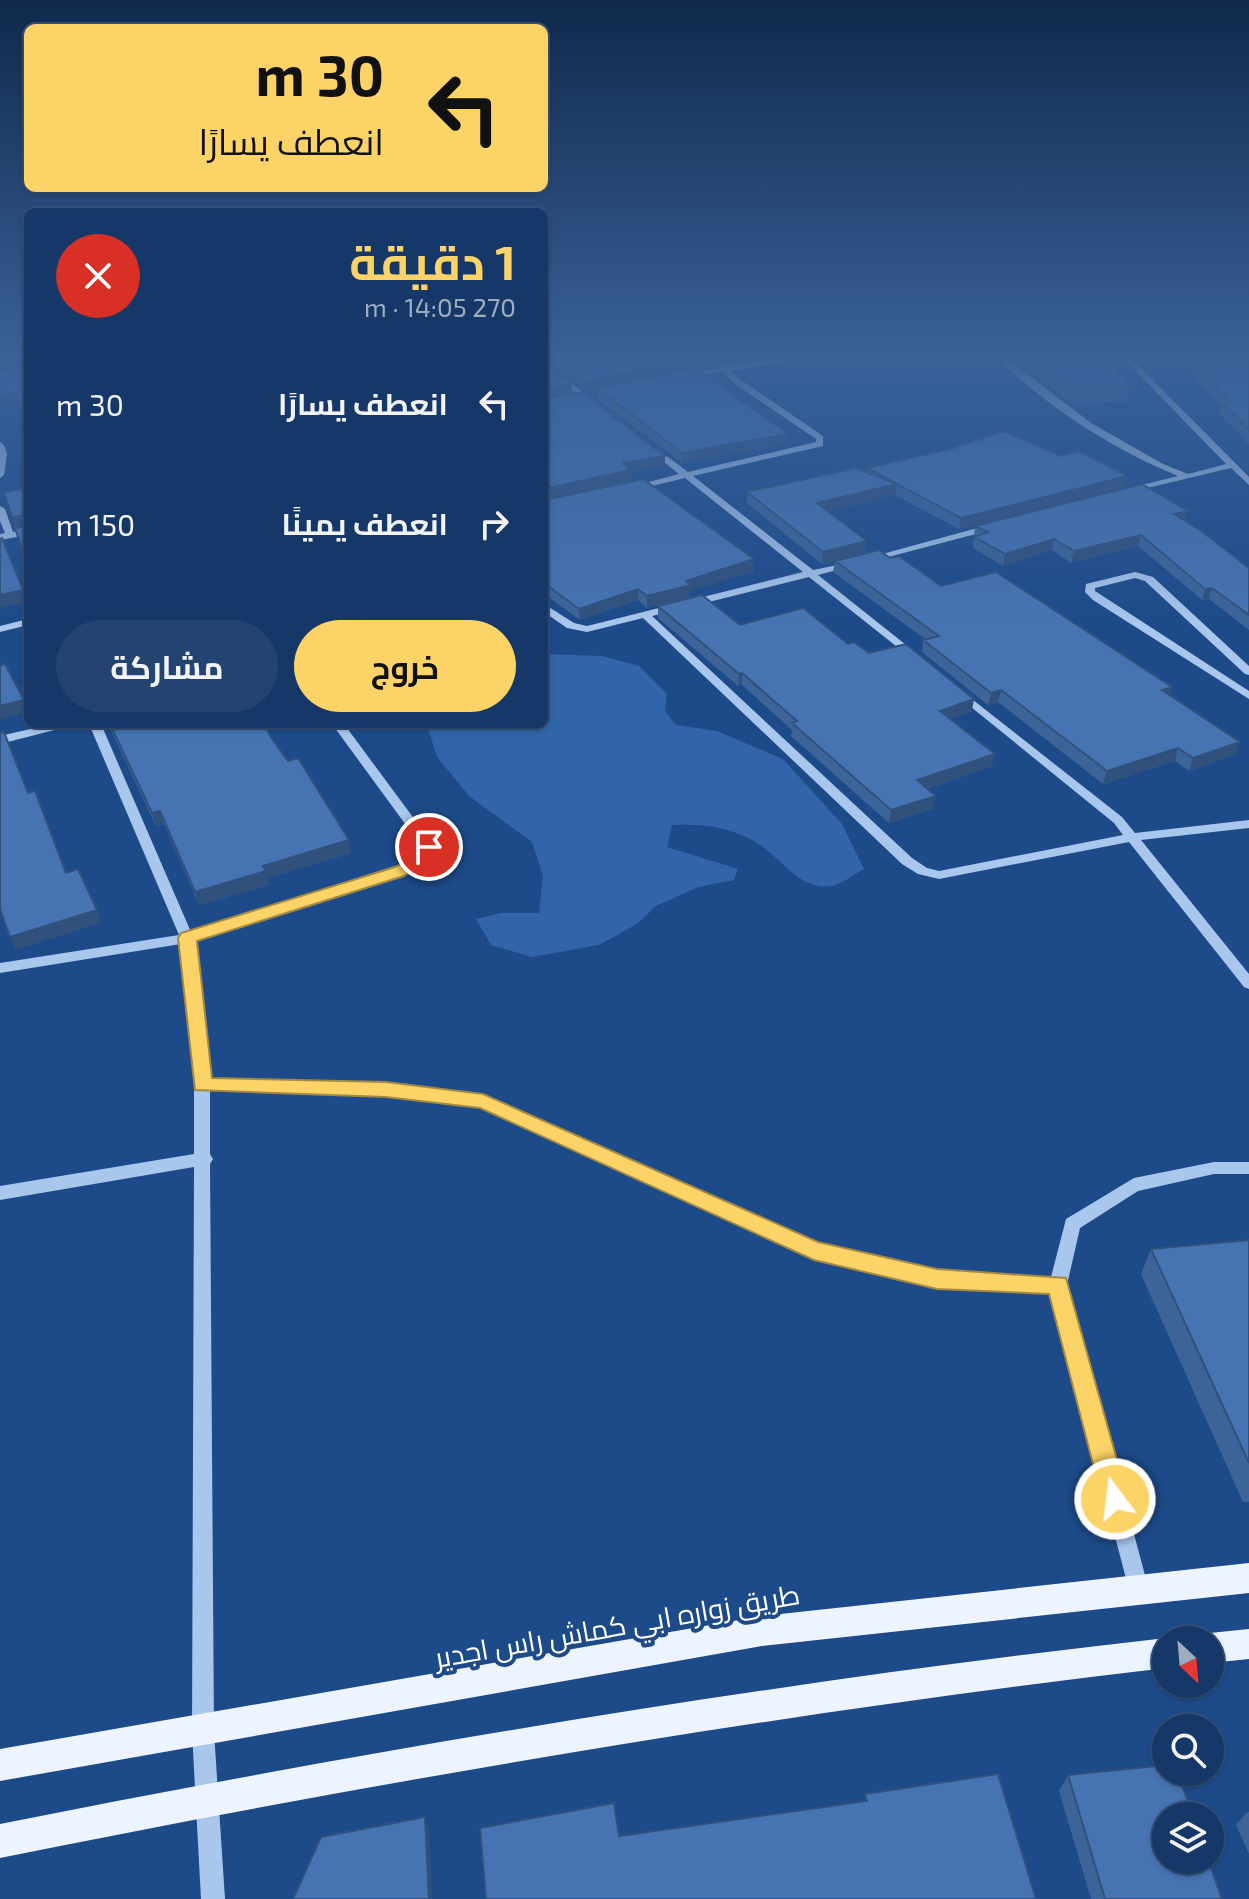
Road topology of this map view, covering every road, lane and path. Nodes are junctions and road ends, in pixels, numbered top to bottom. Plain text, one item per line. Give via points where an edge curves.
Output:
1 (0, 445) edge
2 (648, 446) edge
3 (813, 446) edge
4 (1117, 446) edge
5 (1214, 446) edge
6 (1233, 465) junction
7 (0, 475) edge
8 (688, 476) junction
9 (1187, 476) junction
10 (1249, 482) edge
11 (630, 488) edge
12 (1112, 496) edge
13 (0, 509) edge
14 (1007, 523) edge
15 (5, 536) edge
16 (813, 573) junction
17 (548, 610) edge
18 (645, 615) junction
19 (24, 623) edge
20 (0, 629) edge
21 (923, 662) edge
22 (1249, 672) edge
23 (947, 682) edge
24 (1249, 696) edge
25 (50, 728) edge
26 (97, 728) edge
27 (341, 728) edge
28 (0, 740) edge
29 (1249, 824) edge
30 (1134, 837) junction
31 (187, 938) junction
32 (0, 968) edge
33 (1249, 984) edge
34 (202, 1085) junction
35 (205, 1159) junction
36 (1249, 1168) edge
37 (0, 1193) edge
38 (1058, 1285) junction
39 (1249, 1578) edge
40 (1139, 1590) junction
41 (1249, 1644) edge
42 (1224, 1647) edge
43 (1152, 1655) edge
44 (203, 1732) junction
45 (0, 1765) edge
46 (209, 1798) junction
47 (0, 1841) edge
48 (213, 1899) edge

1 - 7 street
2 - 8 street
3 - 8 street
4 - 9 street
5 - 6 street
6 - 9 street
6 - 10 street
8 - 11 street
8 - 16 street
9 - 12 street
13 - 15 street
14 - 16 street
16 - 18 street
16 - 21 street
17 - 18 street via 587,629
18 - 30 street via 923,871 939,875
19 - 20 street
22 - 24 street via 1149,579 1135,575 1090,586 1097,598
23 - 30 street
25 - 28 street
26 - 31 street
27 - 31 street via 420,833 429,847 424,857 398,872
29 - 30 street
30 - 33 street
31 - 32 street
31 - 34 street
34 - 35 street
34 - 38 street via 386,1090 483,1101 814,1250 937,1279
35 - 37 street
35 - 44 street
36 - 38 street via 1214,1168 1134,1185 1072,1224
38 - 40 street
39 - 40 main road, طريق زواره ابي كماش راس اجدير
40 - 44 main road, طريق زواره ابي كماش راس اجدير via 762,1631
41 - 42 main road
43 - 46 main road via 633,1724
44 - 45 main road, طريق زواره ابي كماش راس اجدير
44 - 46 street
46 - 47 main road
46 - 48 street

